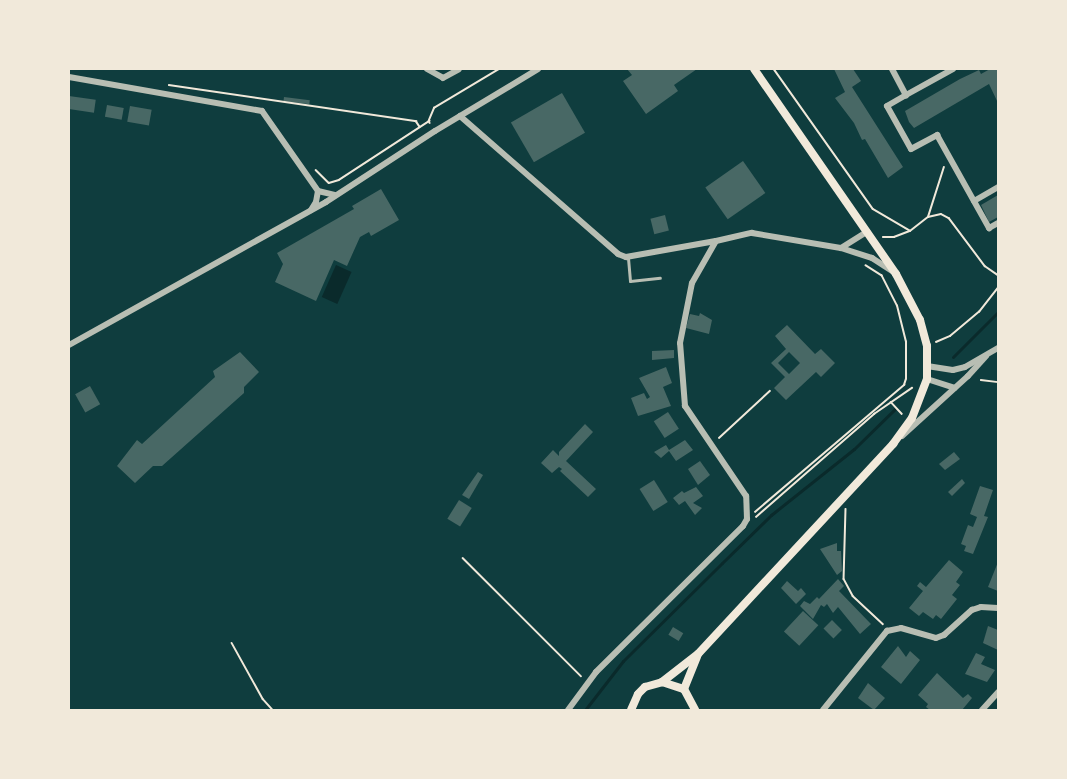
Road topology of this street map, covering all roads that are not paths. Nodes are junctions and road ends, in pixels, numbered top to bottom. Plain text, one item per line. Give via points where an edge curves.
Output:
1 (459, 69) edge
2 (538, 69) edge
3 (754, 69) edge
4 (892, 69) edge
5 (953, 69) edge
6 (429, 71) edge
7 (69, 77) edge
8 (906, 95) junction
9 (460, 116) junction
10 (998, 187) edge
11 (318, 191) junction
12 (336, 195) junction
13 (974, 201) junction
14 (309, 212) junction
15 (998, 223) edge
16 (867, 232) junction
17 (716, 241) junction
18 (841, 248) junction
19 (627, 256) junction
20 (896, 274) junction
21 (660, 278) dead end
22 (69, 345) edge
23 (998, 348) edge
24 (986, 356) junction
25 (927, 366) junction
26 (927, 379) junction
27 (955, 388) junction
28 (893, 444) junction
29 (998, 608) edge
30 (698, 654) junction
31 (663, 682) junction
32 (684, 689) junction
33 (998, 692) edge
34 (568, 710) edge
35 (631, 710) edge
36 (695, 710) edge
37 (823, 710) edge
38 (982, 710) edge

1 - 6 street via 443,78
2 - 9 street
3 - 16 main road
4 - 8 street
5 - 8 street
7 - 11 street via 262,111
8 - 13 street via 887,106 911,149 937,135
9 - 12 street
9 - 19 street via 610,249
10 - 13 street
11 - 12 street
11 - 14 street
12 - 14 street
13 - 15 street via 989,228
14 - 22 street
16 - 18 street
16 - 20 main road
17 - 18 street via 752,233
17 - 19 street
17 - 34 street via 692,283 680,343 685,406 746,496 747,519 588,683
18 - 20 street via 872,258
19 - 21 lane via 630,282
20 - 25 main road via 920,320 927,346
23 - 24 street
24 - 25 street via 952,370
24 - 27 street
25 - 26 main road
26 - 27 street
26 - 28 main road via 912,418
27 - 28 street
28 - 30 main road
29 - 37 street via 972,610 936,639 901,628 887,631
30 - 31 main road
30 - 32 main road
31 - 32 main road
31 - 35 main road via 645,687
32 - 36 main road
33 - 38 street

